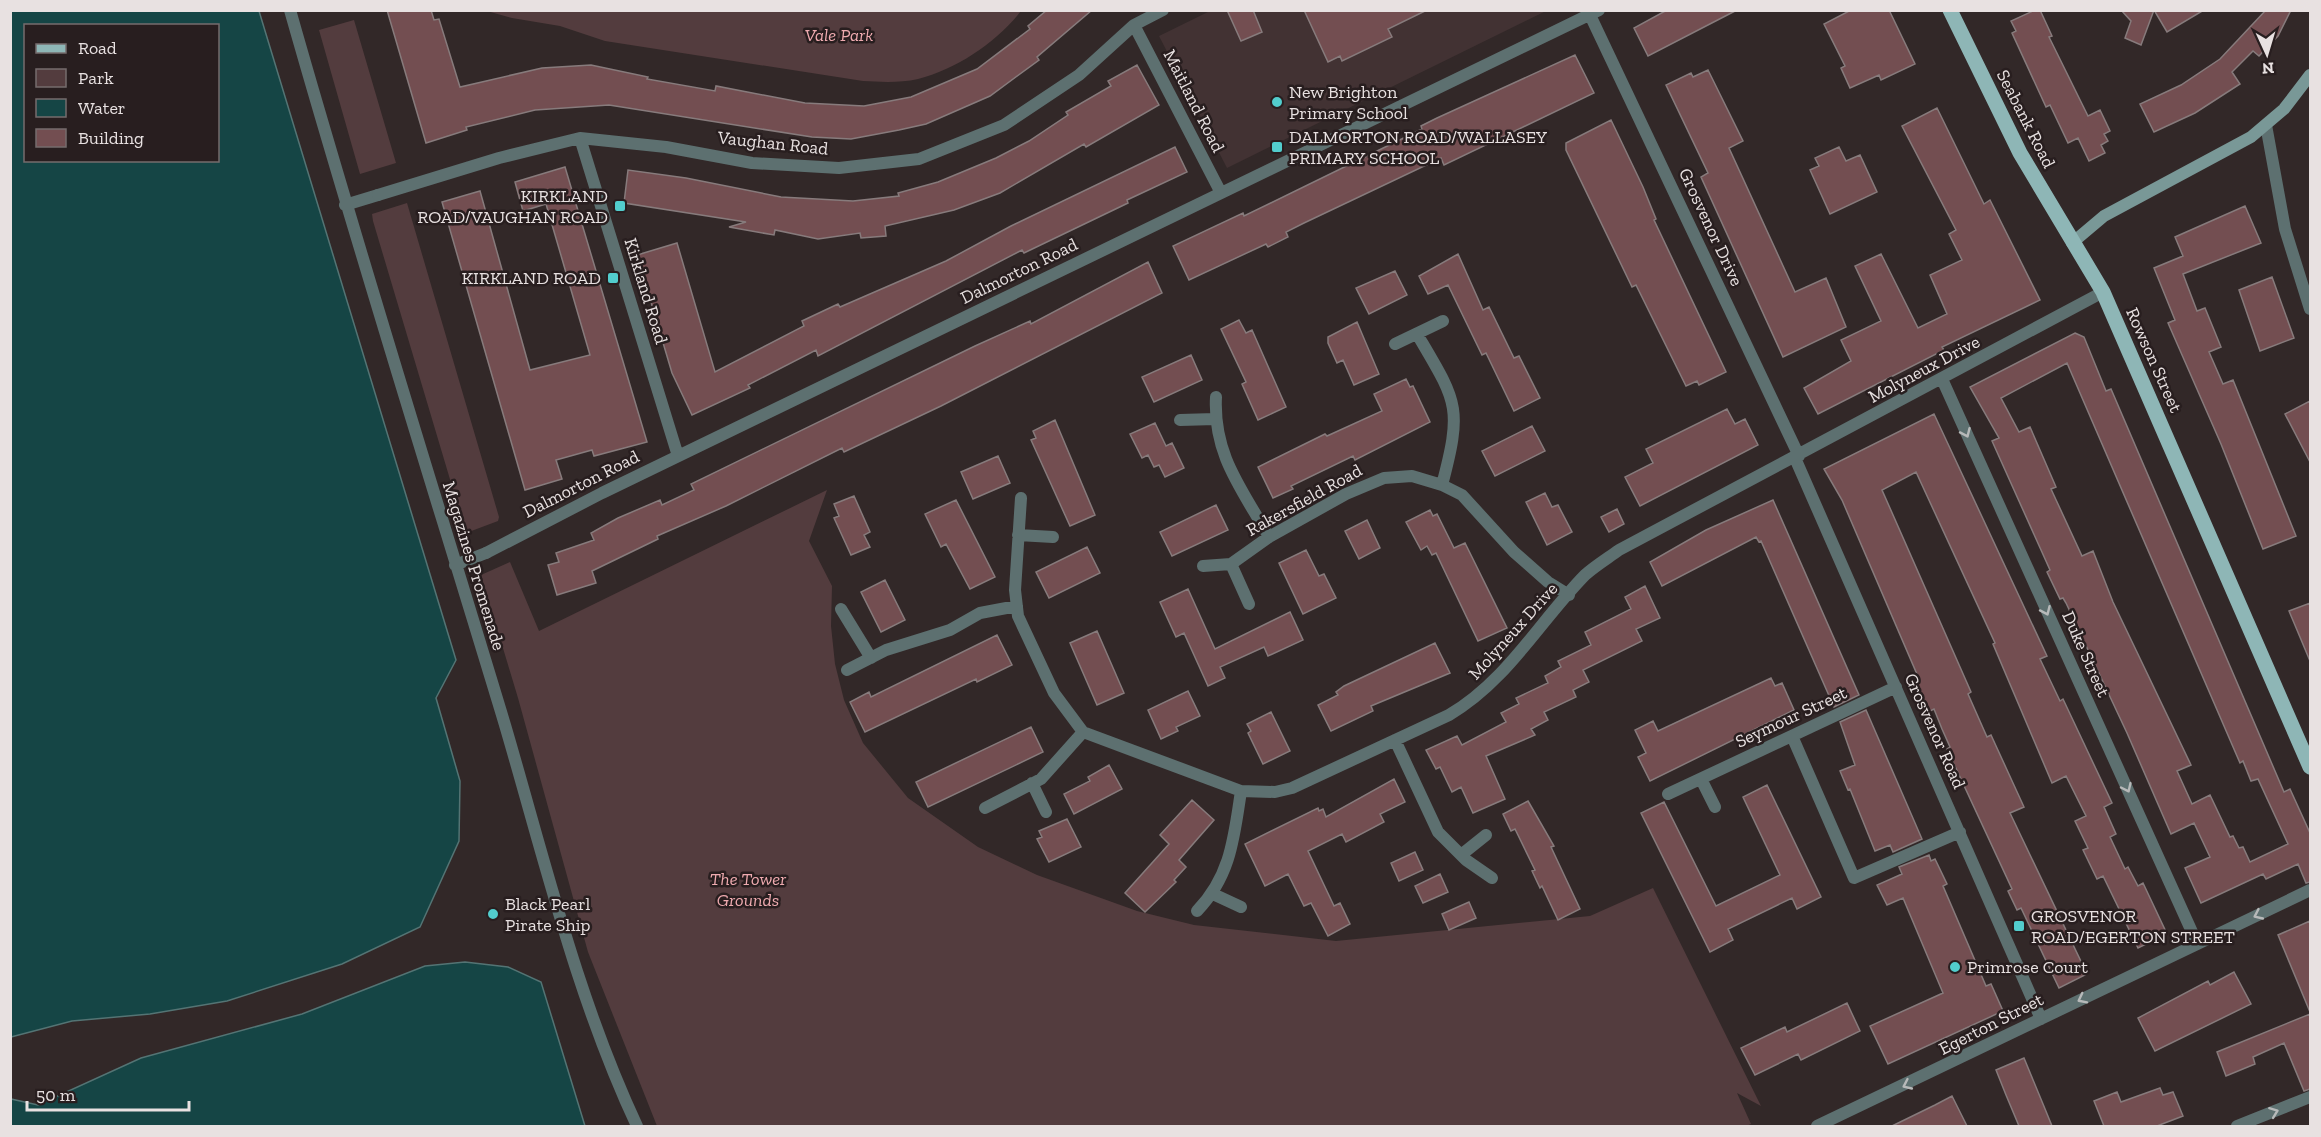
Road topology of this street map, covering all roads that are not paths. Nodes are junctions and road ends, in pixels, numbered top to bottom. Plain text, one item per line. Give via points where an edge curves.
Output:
1 (290, 10) edge
2 (1163, 10) edge
3 (1950, 10) edge
4 (1594, 13) edge
5 (1134, 25) junction
6 (2310, 75) edge
7 (2266, 125) junction
8 (580, 138) junction
9 (1221, 194) junction
10 (345, 205) junction
11 (2072, 243) junction
12 (2103, 292) junction
13 (2310, 309) edge
14 (1443, 321) dead end
15 (1417, 334) junction
16 (1395, 344) dead end
17 (1942, 380) junction
18 (1216, 397) dead end
19 (1215, 419) junction
20 (1180, 420) dead end
21 (678, 456) junction
22 (1797, 457) junction
23 (1442, 485) junction
24 (1021, 498) dead end
25 (1018, 535) junction
26 (1053, 537) dead end
27 (1269, 537) junction
28 (1231, 564) junction
29 (455, 565) junction
30 (1203, 566) dead end
31 (1569, 595) junction
32 (1249, 604) dead end
33 (1017, 606) junction
34 (841, 609) dead end
35 (871, 658) junction
36 (847, 670) dead end
37 (1896, 687) junction
38 (1083, 732) junction
39 (1792, 736) junction
40 (1395, 740) junction
41 (2310, 767) edge
42 (1701, 778) junction
43 (1032, 783) junction
44 (1240, 791) junction
45 (1668, 794) dead end
46 (1715, 807) dead end
47 (985, 808) dead end
48 (1046, 812) dead end
49 (1960, 832) junction
50 (1486, 835) dead end
51 (1461, 855) junction
52 (1492, 878) dead end
53 (2310, 890) edge
54 (1214, 894) junction
55 (1241, 908) dead end
56 (1197, 910) dead end
57 (2197, 944) junction
58 (2041, 1019) junction
59 (2310, 1097) edge
60 (637, 1126) edge
61 (1817, 1126) edge
62 (2237, 1126) edge

1 - 10 street, Magazines Promenade
2 - 5 street, Vaughan Road
3 - 11 main road, Seabank Road via 2020,153
4 - 9 street, Dalmorton Road
4 - 22 street, Grosvenor Drive
5 - 8 street, Vaughan Road via 1079,75 1004,124 919,159 839,168 752,163 666,147
5 - 9 street, Maitland Road
6 - 7 main road
7 - 11 main road via 2251,137 2104,216
7 - 13 street via 2285,230
8 - 10 street, Vaughan Road
8 - 21 street, Kirkland Road
9 - 21 street, Dalmorton Road
10 - 29 street, Magazines Promenade
11 - 12 main road, Rowson Street
12 - 17 street, Molyneux Drive
12 - 41 main road, Rowson Street
14 - 15 street
15 - 16 street
15 - 23 street via 1450,392 1455,409 1454,440
17 - 22 street, Molyneux Drive
17 -> 57 street, Duke Street
18 - 19 street
19 - 20 street
19 - 27 street via 1222,454
21 - 29 street, Dalmorton Road
22 - 31 street, Molyneux Drive via 1618,550 1586,575
22 - 37 street, Grosvenor Road
23 - 27 street, Rakersfield Road via 1412,476 1384,478 1346,494
23 - 31 street, Rakersfield Road via 1462,495 1514,552
24 - 25 street
25 - 26 street
25 - 33 street
27 - 28 street, Rakersfield Road
28 - 30 street
28 - 32 street
29 - 60 street, Magazines Promenade via 577,977
31 - 40 street, Molyneux Drive via 1497,680 1472,702
33 - 35 street via 980,613 950,630
33 - 38 street via 1054,693
34 - 35 street
35 - 36 street
37 - 39 street, Seymour Street
37 - 49 street, Grosvenor Road
38 - 43 street via 1063,758
38 - 44 street, Molyneux Drive
39 - 42 street, Seymour Street
39 - 49 street via 1854,878
40 - 44 street, Molyneux Drive via 1292,788 1275,792
40 - 51 street via 1438,832
42 - 45 street, Seymour Street
42 - 46 street
43 - 47 street
43 - 48 street
44 - 54 street via 1231,853
49 - 58 street, Grosvenor Road
50 - 51 street
51 - 52 street
53 -> 57 street, Egerton Street
54 - 55 street
54 - 56 street
57 -> 58 street, Egerton Street
58 -> 61 street, Egerton Street
62 -> 59 street

